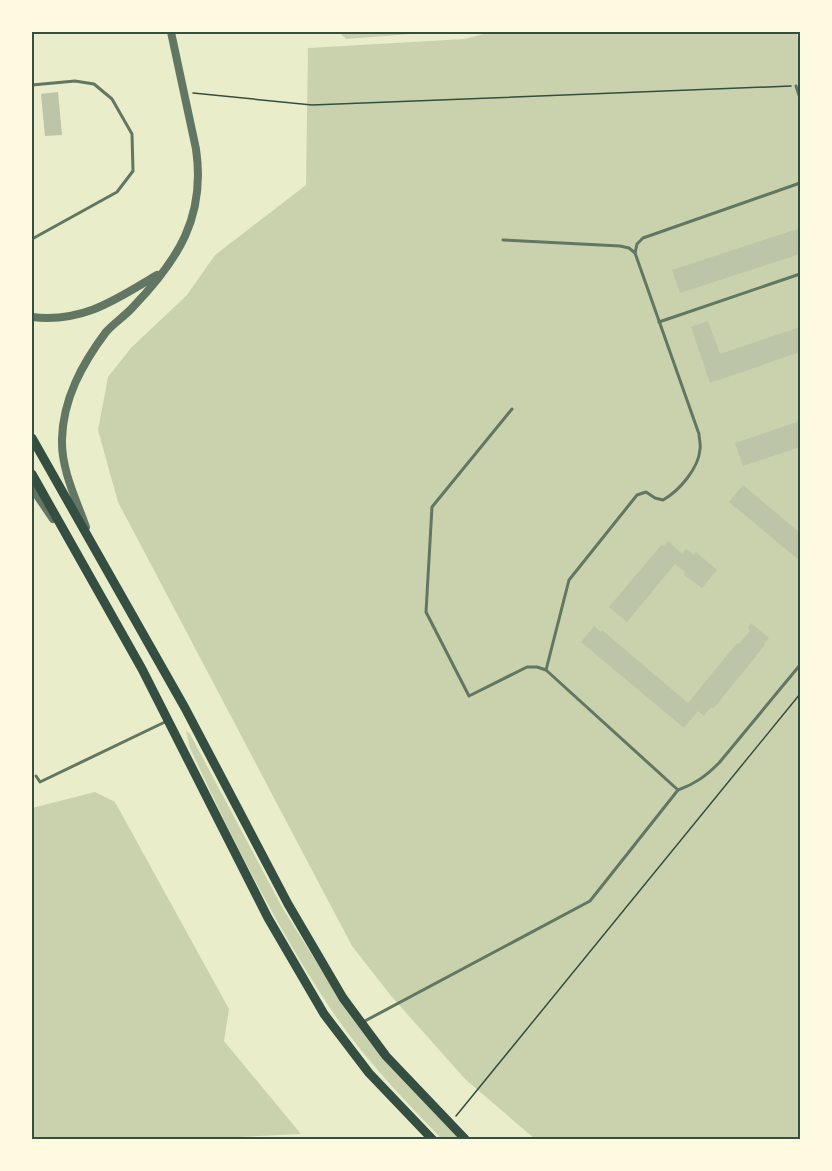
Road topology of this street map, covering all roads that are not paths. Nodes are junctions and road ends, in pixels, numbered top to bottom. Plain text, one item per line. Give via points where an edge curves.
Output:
1 (171, 32) edge
2 (32, 85) edge
3 (796, 86) road end
4 (801, 98) edge
5 (801, 183) edge
6 (32, 239) edge
7 (503, 240) dead end
8 (635, 253) junction
9 (164, 271) junction
10 (801, 274) edge
11 (32, 317) edge
12 (659, 322) junction
13 (512, 409) dead end
14 (32, 438) edge
15 (32, 474) edge
16 (32, 488) edge
17 (90, 538) junction
18 (72, 546) junction
19 (801, 664) edge
20 (546, 670) junction
21 (168, 720) junction
22 (36, 776) dead end
23 (678, 790) junction
24 (362, 1023) junction
25 (433, 1140) edge
26 (466, 1140) edge

1 - 9 street via 196,149 199,186 191,225
2 - 6 lane via 75,81 94,84 112,99 132,134 133,171 117,192
3 - 4 lane
5 - 8 lane via 644,238
7 - 8 lane via 620,246
8 - 12 lane
9 - 11 street via 106,305 79,315
9 - 17 street via 107,331 73,384 64,410 62,441 66,471
10 - 12 lane
12 - 20 lane via 699,434 696,466 663,500 646,492 637,495 569,580
13 - 20 lane via 432,507 426,612 469,696 527,667
14 - 17 main road
15 - 18 main road
16 - 18 street
17 - 24 main road via 288,904
18 - 21 main road
19 - 23 lane via 719,763 705,777
20 - 23 lane
21 - 22 lane via 40,782
21 - 25 main road via 268,918 324,1014 369,1073
23 - 24 lane via 590,901
24 - 26 main road via 386,1056

